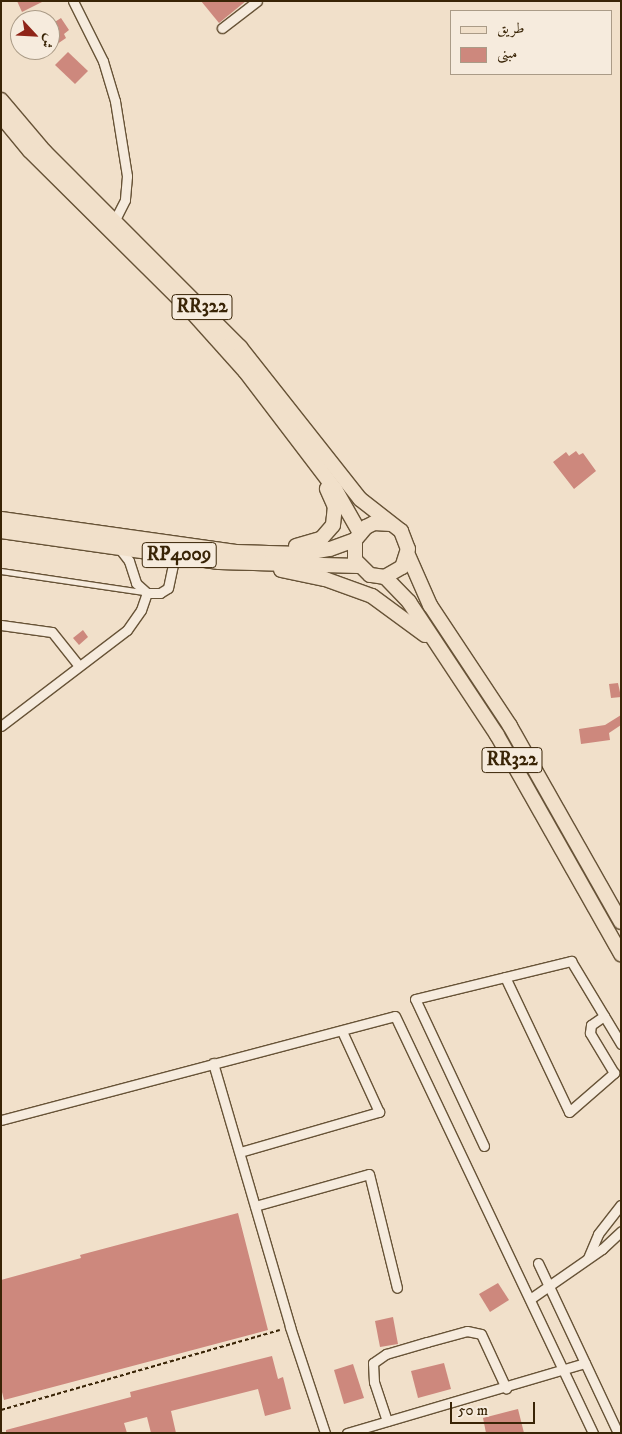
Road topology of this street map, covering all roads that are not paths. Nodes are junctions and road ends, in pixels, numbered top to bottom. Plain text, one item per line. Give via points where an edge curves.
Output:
1 (73, 1) edge
2 (257, 1) edge
3 (222, 28) dead end
4 (1, 100) edge
5 (1, 116) edge
6 (7, 130) edge
7 (115, 220) junction
8 (307, 450) junction
9 (1, 519) edge
10 (391, 524) junction
11 (1, 531) edge
12 (357, 536) junction
13 (119, 548) junction
14 (175, 555) junction
15 (408, 555) junction
16 (260, 559) junction
17 (358, 566) junction
18 (1, 571) edge
19 (385, 577) junction
20 (147, 593) junction
21 (1, 625) edge
22 (447, 658) junction
23 (79, 666) junction
24 (1, 726) edge
25 (621, 922) edge
26 (621, 954) edge
27 (505, 977) junction
28 (604, 1016) junction
29 (342, 1031) junction
30 (621, 1044) edge
31 (213, 1063) junction
32 (1, 1120) edge
33 (484, 1146) dead end
34 (240, 1152) junction
35 (621, 1205) edge
36 (255, 1206) junction
37 (621, 1231) edge
38 (588, 1258) junction
39 (538, 1263) dead end
40 (549, 1287) junction
41 (397, 1288) dead end
42 (530, 1299) junction
43 (585, 1363) junction
44 (564, 1371) junction
45 (506, 1388) junction
46 (387, 1421) junction
47 (325, 1433) edge
48 (346, 1433) edge
49 (593, 1433) edge
50 (618, 1433) edge

1 - 7 street via 103,61 120,129 126,188 123,207
2 - 3 street
4 - 7 main road, RR322 via 45,152
5 - 6 main road, RR322
6 - 8 main road, RR322 via 205,326
7 - 10 main road, RR322 via 240,347 360,499
8 - 12 main road, RR322 via 343,500
8 - 16 main road via 333,498 333,525 313,543
9 - 16 main road, RP4009
10 - 12 main road via 374,523
10 - 15 main road, RR322 via 405,536
11 - 13 main road, RP4009
12 - 16 main road, RP4009 via 316,552
12 - 17 main road, RR322 via 354,554
13 - 14 main road, RP4009
13 - 20 street via 129,561 136,583
14 - 16 main road, RP4009
14 - 20 street via 168,588 160,593
15 - 19 main road via 402,567
15 - 25 main road, RR322 via 430,605 510,726
16 - 17 main road, RP4009
16 - 22 main road via 372,596 413,625
17 - 19 main road, RR322 via 370,575
18 - 20 lane
19 - 22 main road, RR322 via 409,602
20 - 23 street via 132,624
21 - 23 street via 52,632
22 - 26 main road, RR322 via 507,751
23 - 24 street
27 - 28 street via 571,961
27 - 28 street via 569,1112 614,1073 590,1033 591,1025
27 - 33 street via 415,998
28 - 30 street
29 - 31 street
29 - 34 street via 379,1112
29 - 42 street via 395,1016
31 - 32 street
31 - 34 street
34 - 36 street
35 - 38 street via 598,1234
36 - 41 street via 369,1174
36 - 47 street
37 - 38 street
38 - 40 street
39 - 40 street
40 - 42 street
40 - 43 street
42 - 44 street
43 - 44 street
43 - 50 street
44 - 45 street
44 - 49 street
45 - 46 street
45 - 46 street via 486,1340 475,1331 386,1354 373,1362 374,1382
46 - 48 street

